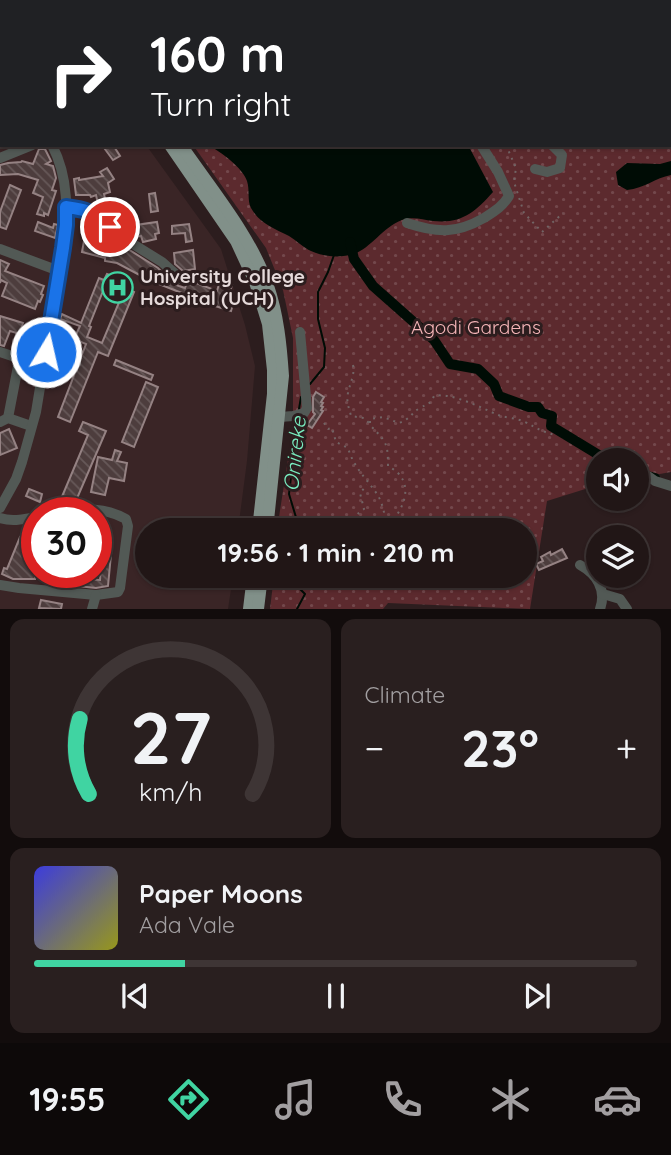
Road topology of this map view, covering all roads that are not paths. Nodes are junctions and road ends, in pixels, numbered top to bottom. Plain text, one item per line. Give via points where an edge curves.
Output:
1 (27, 147) edge
2 (53, 147) edge
3 (171, 147) edge
4 (182, 147) edge
5 (482, 147) edge
6 (554, 147) edge
7 (0, 158) edge
8 (535, 169) dead end
9 (66, 207) junction
10 (407, 223) dead end
11 (0, 249) edge
12 (59, 271) junction
13 (181, 279) dead end
14 (300, 332) dead end
15 (0, 352) edge
16 (280, 416) junction
17 (4, 420) edge
18 (32, 426) junction
19 (649, 477) edge
20 (671, 486) edge
21 (0, 508) edge
22 (112, 513) edge
23 (0, 518) edge
24 (259, 518) edge
25 (269, 518) edge
26 (21, 520) edge
27 (580, 565) dead end
28 (0, 585) edge
29 (252, 588) edge
30 (261, 588) edge
31 (603, 594) junction
32 (96, 595) junction
33 (92, 609) edge
34 (249, 609) edge
35 (258, 609) edge
36 (600, 609) edge
37 (627, 609) edge

1 - 7 street
2 - 9 street via 65,183
3 - 24 main road via 236,241 268,324 273,394
4 - 16 main road via 238,227 268,285 282,351
5 - 10 street via 509,196 502,207 468,227 444,231
6 - 8 street via 562,155 560,168
9 - 12 street
9 - 13 street via 96,215 100,223
11 - 12 street
12 - 18 street
14 - 16 street via 307,408 304,413
15 - 17 street via 19,361
16 - 25 main road
17 - 18 street
18 - 21 street via 16,479
19 - 20 street
22 - 32 street via 126,519 128,526 120,588
23 - 26 street
27 - 31 street via 599,582
28 - 32 street
29 - 34 main road
30 - 35 main road
31 - 36 street
31 - 37 street via 620,599
32 - 33 street

